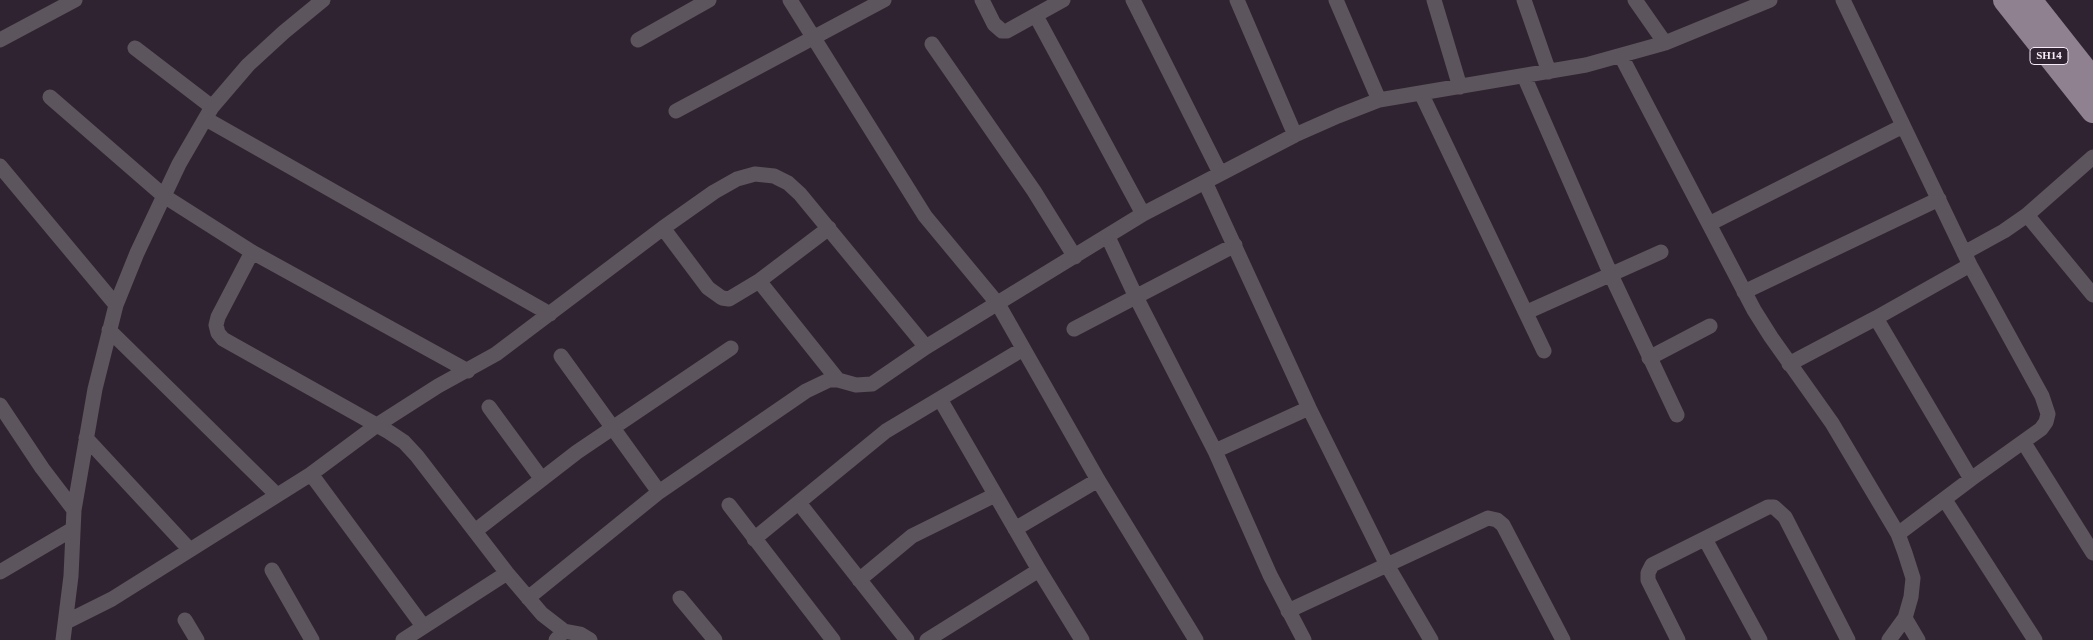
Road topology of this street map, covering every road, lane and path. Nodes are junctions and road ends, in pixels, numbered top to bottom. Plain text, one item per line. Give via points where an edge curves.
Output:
1 (75, 0) edge
2 (323, 0) edge
3 (709, 0) edge
4 (790, 0) edge
5 (884, 0) edge
6 (982, 0) edge
7 (1063, 0) edge
8 (1133, 0) edge
9 (1237, 0) edge
10 (1336, 0) edge
11 (1434, 0) edge
12 (1524, 0) edge
13 (1635, 0) edge
14 (1770, 0) edge
15 (1843, 0) edge
16 (2005, 0) edge
17 (2030, 0) edge
18 (1746, 4) edge
19 (1036, 16) junction
20 (814, 39) junction
21 (0, 40) edge
22 (638, 40) dead end
23 (1665, 43) junction
24 (932, 44) dead end
25 (135, 48) dead end
26 (1621, 56) junction
27 (1549, 72) junction
28 (1524, 76) junction
29 (2093, 80) edge
30 (1460, 87) junction
31 (1421, 93) junction
32 (50, 97) dead end
33 (1379, 100) junction
34 (676, 111) dead end
35 (2093, 111) edge
36 (209, 113) junction
37 (1903, 126) junction
38 (1295, 135) junction
39 (2093, 157) edge
40 (0, 166) edge
41 (1220, 173) junction
42 (1205, 182) junction
43 (164, 196) junction
44 (1939, 198) junction
45 (1143, 214) junction
46 (2027, 215) junction
47 (1709, 224) junction
48 (663, 228) junction
49 (830, 228) junction
50 (1108, 237) junction
51 (1235, 245) junction
52 (252, 252) junction
53 (1661, 252) dead end
54 (1075, 257) junction
55 (1967, 259) junction
56 (1611, 275) junction
57 (759, 281) junction
58 (1744, 292) junction
59 (2093, 295) edge
60 (1136, 297) junction
61 (116, 304) junction
62 (998, 304) junction
63 (1527, 312) junction
64 (550, 314) junction
65 (1876, 318) junction
66 (1710, 326) dead end
67 (1074, 329) dead end
68 (110, 330) junction
69 (926, 347) junction
70 (731, 348) dead end
71 (1023, 349) junction
72 (1544, 352) dead end
73 (561, 356) dead end
74 (1649, 358) junction
75 (1789, 364) junction
76 (468, 371) junction
77 (838, 380) junction
78 (940, 399) junction
79 (0, 405) edge
80 (489, 407) dead end
81 (1309, 408) junction
82 (1677, 415) dead end
83 (377, 425) junction
84 (612, 427) junction
85 (86, 438) junction
86 (2024, 443) junction
87 (1215, 451) junction
88 (311, 474) junction
89 (541, 478) junction
90 (1971, 479) junction
91 (1098, 480) junction
92 (659, 492) junction
93 (995, 494) junction
94 (277, 495) junction
95 (1945, 500) junction
96 (799, 502) junction
97 (728, 505) dead end
98 (74, 510) junction
99 (73, 529) junction
100 (1015, 529) junction
101 (475, 530) junction
102 (1898, 534) junction
103 (754, 538) junction
104 (1705, 539) junction
105 (190, 550) junction
106 (2093, 553) edge
107 (1387, 565) junction
108 (272, 570) dead end
109 (1039, 570) junction
110 (0, 572) edge
111 (507, 573) junction
112 (859, 580) junction
113 (528, 598) junction
114 (680, 598) dead end
115 (1288, 611) junction
116 (1905, 618) junction
117 (185, 620) dead end
118 (66, 622) junction
119 (424, 626) junction
120 (560, 635) edge
121 (407, 639) edge
122 (63, 640) edge
123 (197, 640) edge
124 (312, 640) edge
125 (590, 640) edge
126 (715, 640) edge
127 (833, 640) edge
128 (907, 640) edge
129 (927, 640) edge
130 (1082, 640) edge
131 (1196, 640) edge
132 (1304, 640) edge
133 (1430, 640) edge
134 (1563, 640) edge
135 (1678, 640) edge
136 (1760, 640) edge
137 (1848, 640) edge
138 (1889, 640) edge
139 (1918, 640) edge
140 (2035, 640) edge

1 - 21 street
2 - 36 street via 248,65
3 - 22 street
4 - 20 street
5 - 20 street
6 - 19 street via 994,24 1002,30 1012,30
7 - 19 street
8 - 41 street
9 - 38 street
10 - 33 street
11 - 30 street
12 - 27 street
13 - 23 street
14 - 18 street
15 - 37 street
16 - 35 main road, SH14
17 - 29 main road, SH14
18 - 23 street
19 - 45 street
20 - 34 street
20 - 62 street via 925,216
23 - 26 street
24 - 54 street via 1034,191
25 - 36 street
26 - 27 street
26 - 47 street
27 - 28 street
28 - 30 street
28 - 56 street
30 - 31 street
31 - 33 street
31 - 63 street
32 - 43 street
33 - 38 street
36 - 43 street
36 - 64 street
37 - 44 street
37 - 47 street
38 - 41 street
39 - 46 street
40 - 61 street
41 - 42 street
42 - 45 street
42 - 51 street
43 - 52 street
43 - 61 street
44 - 55 street
44 - 58 street
45 - 50 street
46 - 55 street
46 - 59 street
47 - 58 street
48 - 49 street via 714,192 737,179 755,174 774,176 788,183
48 - 57 street via 708,288 722,298 737,296
48 - 64 street
49 - 57 street
49 - 69 street
50 - 54 street
50 - 60 street
51 - 60 street
51 - 81 street
52 - 76 street
52 - 83 street via 218,318 218,333 231,345
53 - 56 street
54 - 62 street
55 - 65 street
55 - 86 street via 2046,404 2046,422
56 - 63 street
56 - 74 street
57 - 77 street
58 - 75 street
60 - 67 street
60 - 87 street
61 - 68 street
62 - 69 street
62 - 71 street
63 - 72 street
64 - 76 street
65 - 75 street
65 - 90 street
66 - 74 street
68 - 85 street
68 - 94 street
69 - 77 street via 872,384 856,385
70 - 84 street
71 - 78 street
71 - 91 street
73 - 84 street
74 - 82 street
75 - 102 street via 1832,423
76 - 83 street
77 - 92 street via 820,383 806,391
78 - 93 street
78 - 96 street via 886,432
79 - 98 street
80 - 89 street
81 - 87 street
81 - 107 street
83 - 88 street
83 - 101 street via 404,442
84 - 89 street
84 - 92 street
85 - 98 street
85 - 105 street
86 - 90 street
86 - 106 street
87 - 115 street
88 - 94 street
88 - 119 street
89 - 101 street
90 - 95 street
91 - 100 street
91 - 131 street
92 - 113 street
93 - 100 street
93 - 112 street via 912,536
94 - 105 street
95 - 102 street
95 - 140 street
96 - 103 street
96 - 112 street
97 - 103 street
98 - 99 street
99 - 110 street
99 - 118 street
100 - 109 street
101 - 111 street
102 - 116 street via 1912,578
103 - 127 street
104 - 135 street via 1652,565 1648,573 1654,594
104 - 136 street
104 - 137 street via 1761,509 1774,507 1785,517
105 - 118 street via 112,599
107 - 115 street
107 - 133 street
107 - 134 street via 1477,522 1488,518 1497,520 1503,525
108 - 124 street
109 - 129 street
109 - 130 street
111 - 113 street
111 - 119 street
112 - 128 street
113 - 120 street
114 - 126 street
115 - 132 street
116 - 138 street
116 - 139 street
117 - 123 street
118 - 122 street
119 - 121 street
120 - 125 street via 580,634

